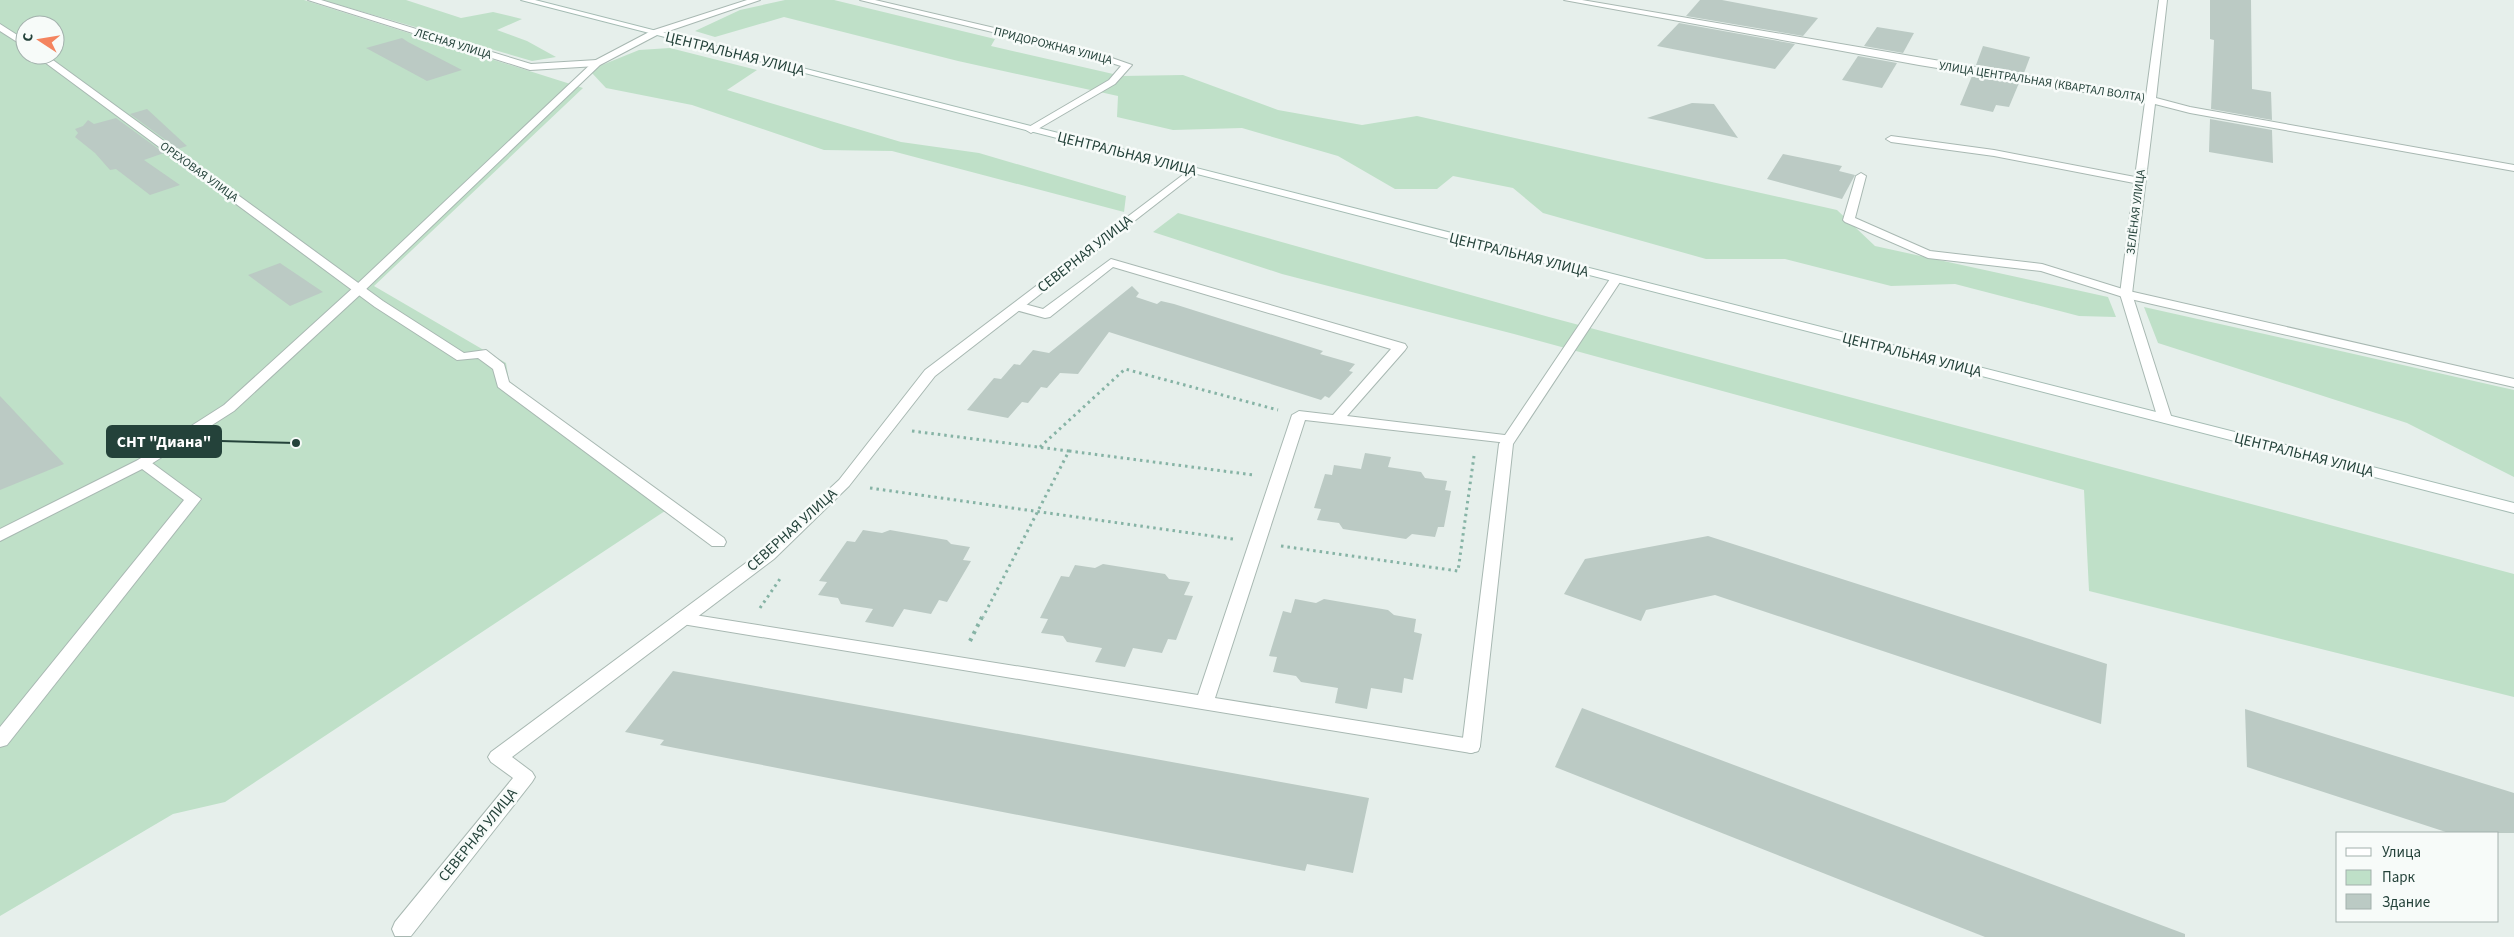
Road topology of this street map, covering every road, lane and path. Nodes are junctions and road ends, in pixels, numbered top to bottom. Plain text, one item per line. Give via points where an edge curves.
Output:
1 (312, 0) edge
2 (525, 0) edge
3 (756, 0) edge
4 (864, 0) edge
5 (1568, 0) edge
6 (2163, 0) edge
7 (0, 27) edge
8 (654, 34) junction
9 (15, 37) edge
10 (597, 63) junction
11 (54, 65) edge
12 (2150, 100) junction
13 (1030, 130) junction
14 (1891, 139) dead end
15 (2514, 168) edge
16 (1192, 171) junction
17 (1861, 176) dead end
18 (2140, 181) junction
19 (1616, 279) junction
20 (359, 289) junction
21 (2126, 294) junction
22 (1017, 306) junction
23 (2514, 383) edge
24 (1298, 415) junction
25 (2165, 419) junction
26 (1337, 420) junction
27 (910, 431) dead end
28 (1476, 436) junction
29 (1508, 439) junction
30 (1039, 448) junction
31 (1069, 451) junction
32 (143, 463) junction
33 (1278, 478) junction
34 (876, 480) dead end
35 (871, 488) junction
36 (863, 494) dead end
37 (2514, 508) edge
38 (1038, 512) junction
39 (0, 536) edge
40 (718, 542) dead end
41 (1257, 542) junction
42 (785, 573) dead end
43 (682, 619) junction
44 (746, 629) junction
45 (958, 663) junction
46 (1204, 703) junction
47 (0, 740) edge
48 (403, 929) dead end

1 - 10 street, ЛЕСНАЯ УЛИЦА via 530,68
2 - 8 street, ЦЕНТРАЛЬНАЯ УЛИЦА
3 - 8 street
4 - 13 street, ПРИДОРОЖНАЯ УЛИЦА via 1086,52 1127,65 1112,82
5 - 12 street, УЛИЦА ЦЕНТРАЛЬНАЯ (КВАРТАЛ ВОЛТА)
6 - 12 street, ЗЕЛЁНАЯ УЛИЦА
7 - 9 street
8 - 10 street
8 - 13 street, ЦЕНТРАЛЬНАЯ УЛИЦА
10 - 20 street
11 - 20 street, ОРЕХОВАЯ УЛИЦА
12 - 15 street, УЛИЦА ЦЕНТРАЛЬНАЯ (КВАРТАЛ ВОЛТА)
12 - 18 street, ЗЕЛЁНАЯ УЛИЦА
13 - 16 street, ЦЕНТРАЛЬНАЯ УЛИЦА
14 - 18 street via 1994,153
16 - 19 street, ЦЕНТРАЛЬНАЯ УЛИЦА
16 - 22 street, СЕВЕРНАЯ УЛИЦА
17 - 21 street via 1850,220 1928,254 2042,268
18 - 21 street, ЗЕЛЁНАЯ УЛИЦА
19 - 25 street, ЦЕНТРАЛЬНАЯ УЛИЦА
19 - 29 street
20 - 32 street via 229,408
20 - 40 street, ОРЕХОВАЯ УЛИЦА via 462,357 481,353 500,367 503,384
21 - 23 street
21 - 25 street, ЗЕЛЁНАЯ УЛИЦА
22 - 26 street via 1044,314 1111,263 1400,347
22 - 43 street, СЕВЕРНАЯ УЛИЦА via 930,373 844,483 768,555
24 - 26 street
24 - 30 path via 1125,369
24 - 33 street
25 - 37 street, ЦЕНТРАЛЬНАЯ УЛИЦА
26 - 28 street
27 - 30 path
28 - 29 street
28 - 41 path via 1458,571
29 - 46 street via 1471,746
30 - 31 path
31 - 33 path
31 - 38 path
32 - 39 street
32 - 47 street via 193,499
33 - 41 street
34 - 35 path
35 - 36 path
35 - 38 path
38 - 41 path
38 - 45 path
41 - 46 street
42 - 44 path
43 - 44 street
43 - 48 street, СЕВЕРНАЯ УЛИЦА via 498,757 524,777
44 - 45 street
45 - 46 street

